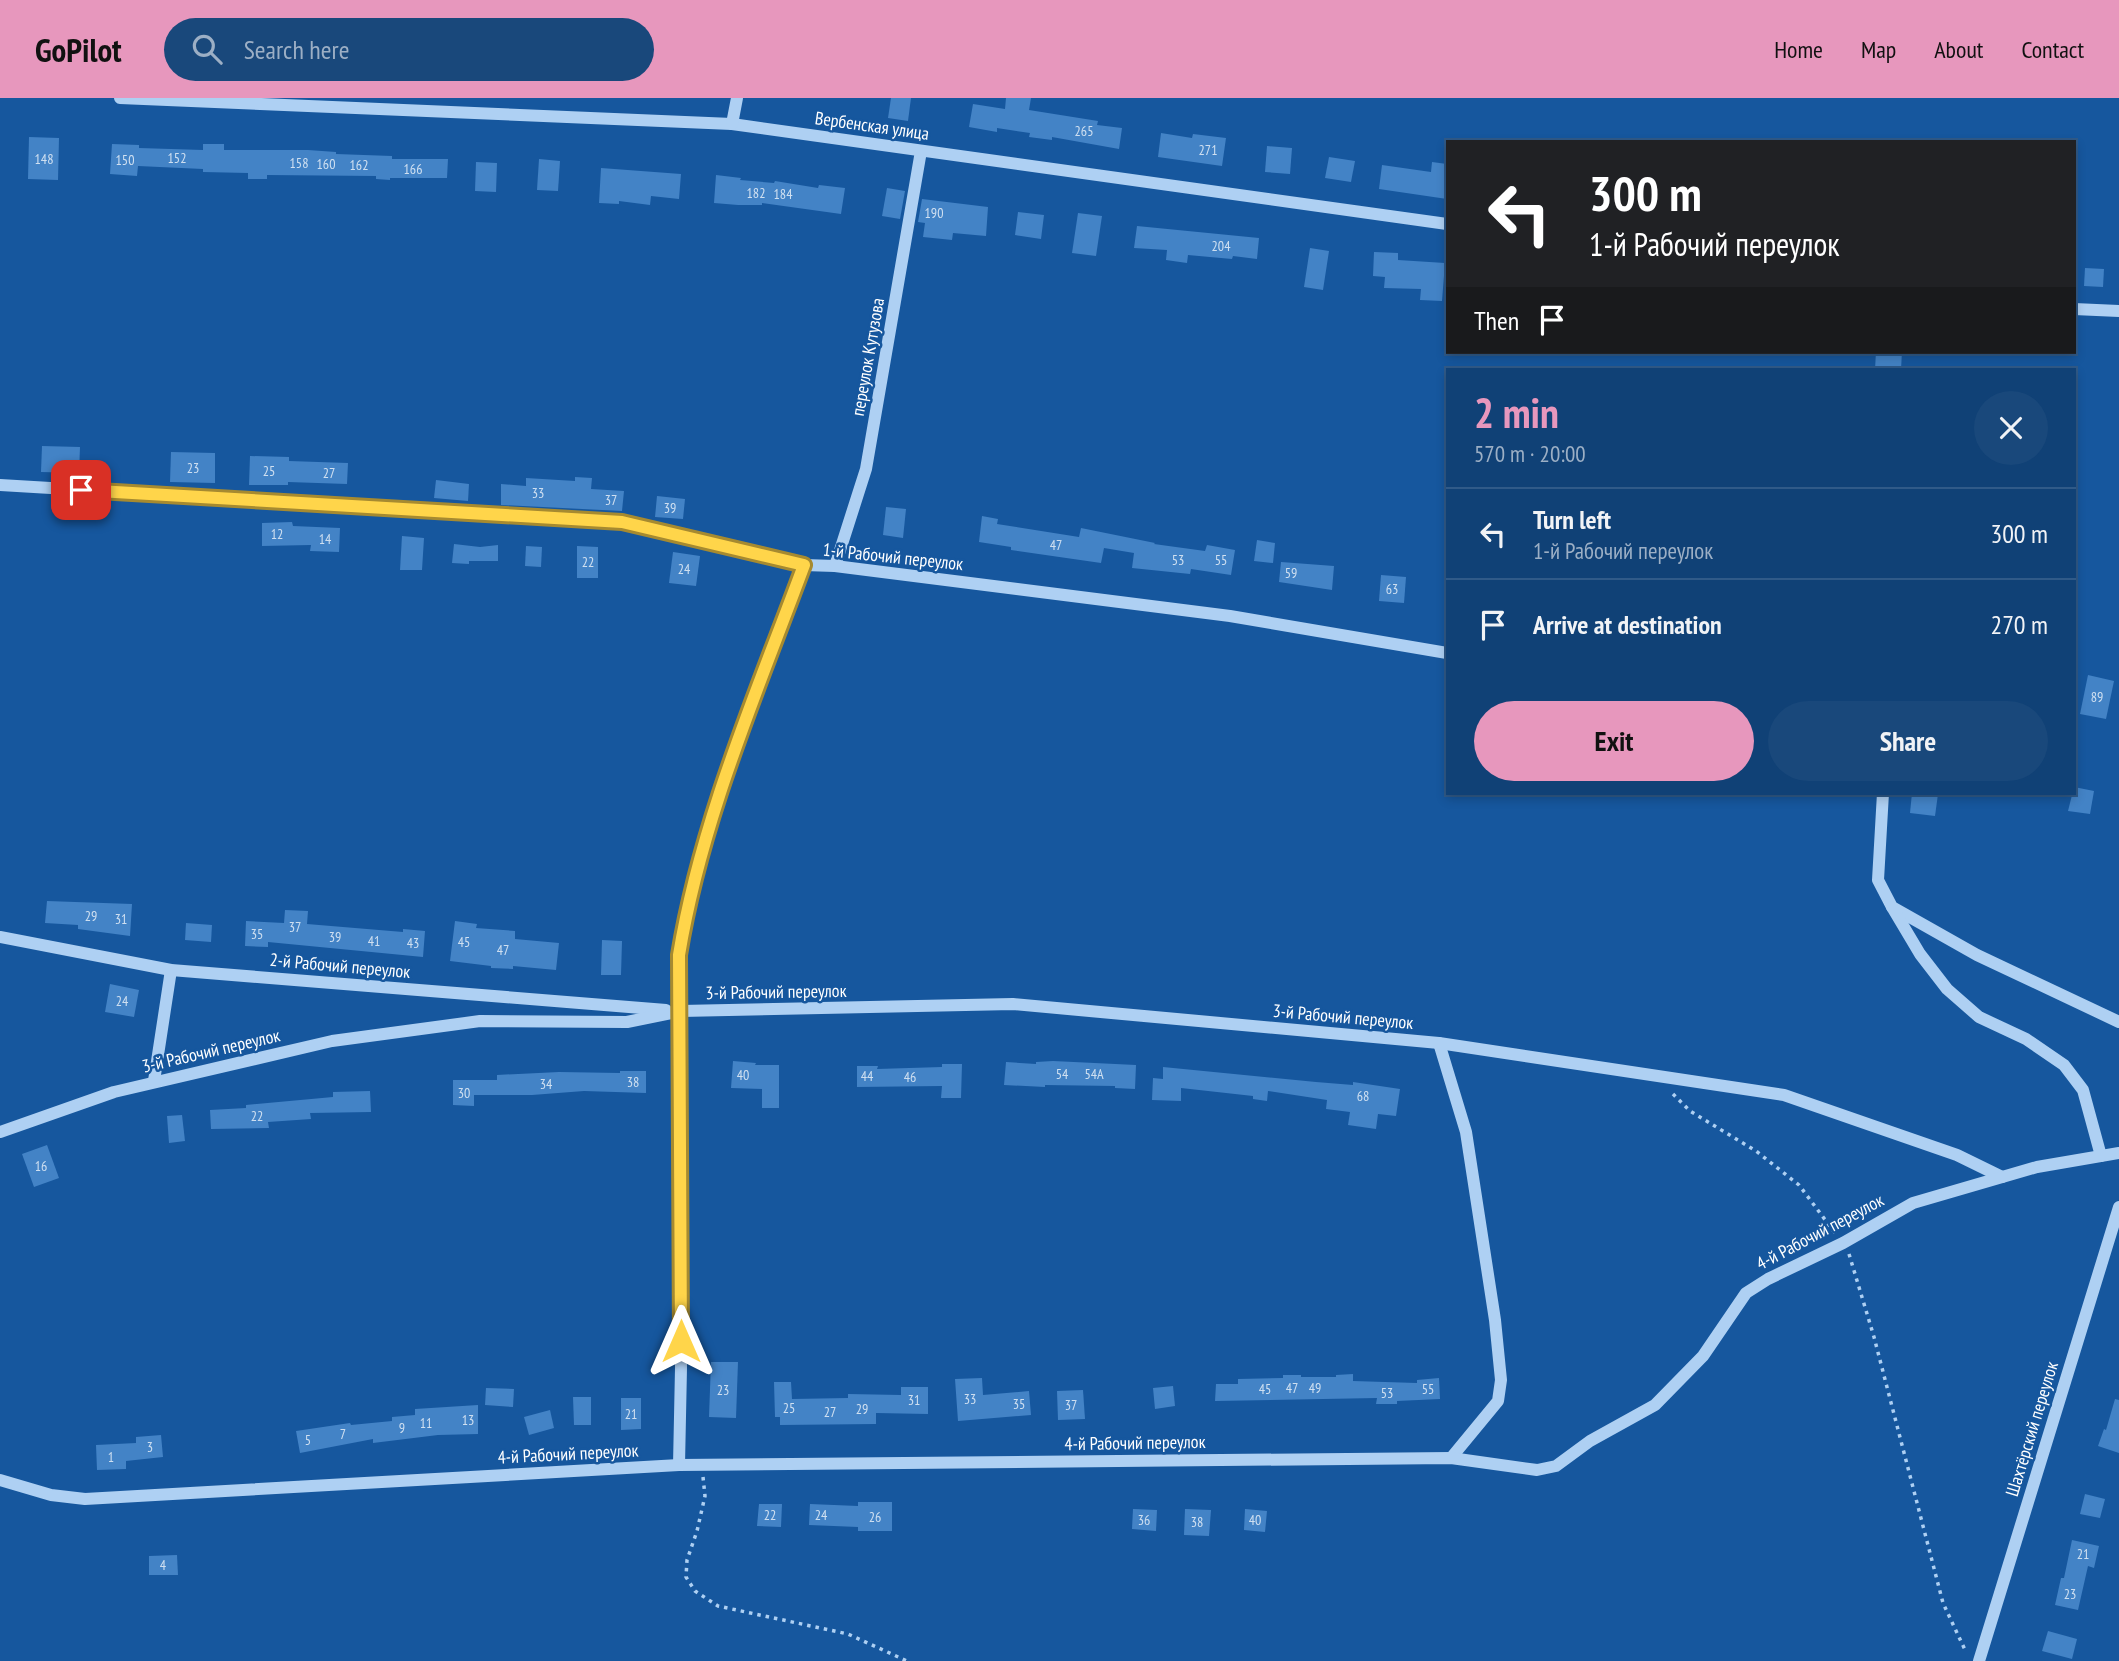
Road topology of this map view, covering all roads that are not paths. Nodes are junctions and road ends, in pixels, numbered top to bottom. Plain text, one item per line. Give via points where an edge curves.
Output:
1 (120, 98) edge
2 (737, 98) edge
3 (732, 124) junction
4 (921, 151) junction
5 (1446, 224) edge
6 (2076, 309) edge
7 (2119, 310) edge
8 (0, 485) edge
9 (804, 565) junction
10 (835, 566) junction
11 (1446, 653) edge
12 (1883, 795) edge
13 (1892, 906) junction
14 (0, 937) edge
15 (171, 970) junction
16 (681, 1012) junction
17 (2119, 1021) edge
18 (1439, 1043) junction
19 (154, 1082) junction
20 (0, 1132) edge
21 (2119, 1153) edge
22 (2101, 1156) junction
23 (2002, 1177) junction
24 (2119, 1207) edge
25 (1451, 1458) junction
26 (679, 1465) junction
27 (0, 1480) edge
28 (1979, 1661) edge

1 - 3 street, Вербенская улица
2 - 3 street
3 - 4 street, Вербенская улица
4 - 5 street, Вербенская улица
4 - 10 street, переулок Кутузова via 866,469
6 - 7 street
8 - 9 street, 1-й Рабочий переулок via 622,522
9 - 10 street, 1-й Рабочий переулок
9 - 16 street via 713,814 684,923 679,955
10 - 11 street, 1-й Рабочий переулок via 1230,616
12 - 13 street via 1878,880
13 - 17 street via 1977,955
13 - 22 street via 1947,989 1979,1017 2026,1038 2064,1065 2083,1090
14 - 15 street, 2-й Рабочий переулок
15 - 16 street, 2-й Рабочий переулок
15 - 19 street
16 - 18 street, 3-й Рабочий переулок via 1013,1004
16 - 19 street, 3-й Рабочий переулок via 627,1022 480,1021 388,1031
16 - 26 street
18 - 23 street, 3-й Рабочий переулок via 1784,1095 1957,1155
18 - 25 street via 1466,1132 1501,1380 1498,1401
19 - 20 street, 3-й Рабочий переулок
21 - 22 street, 4-й Рабочий переулок
22 - 23 street, 4-й Рабочий переулок
23 - 25 street, 4-й Рабочий переулок via 1913,1203 1746,1293 1703,1356 1655,1405 1556,1466 1537,1470
24 - 28 street, Шахтёрский переулок
25 - 26 street, 4-й Рабочий переулок
26 - 27 street, 4-й Рабочий переулок via 85,1499 51,1495

